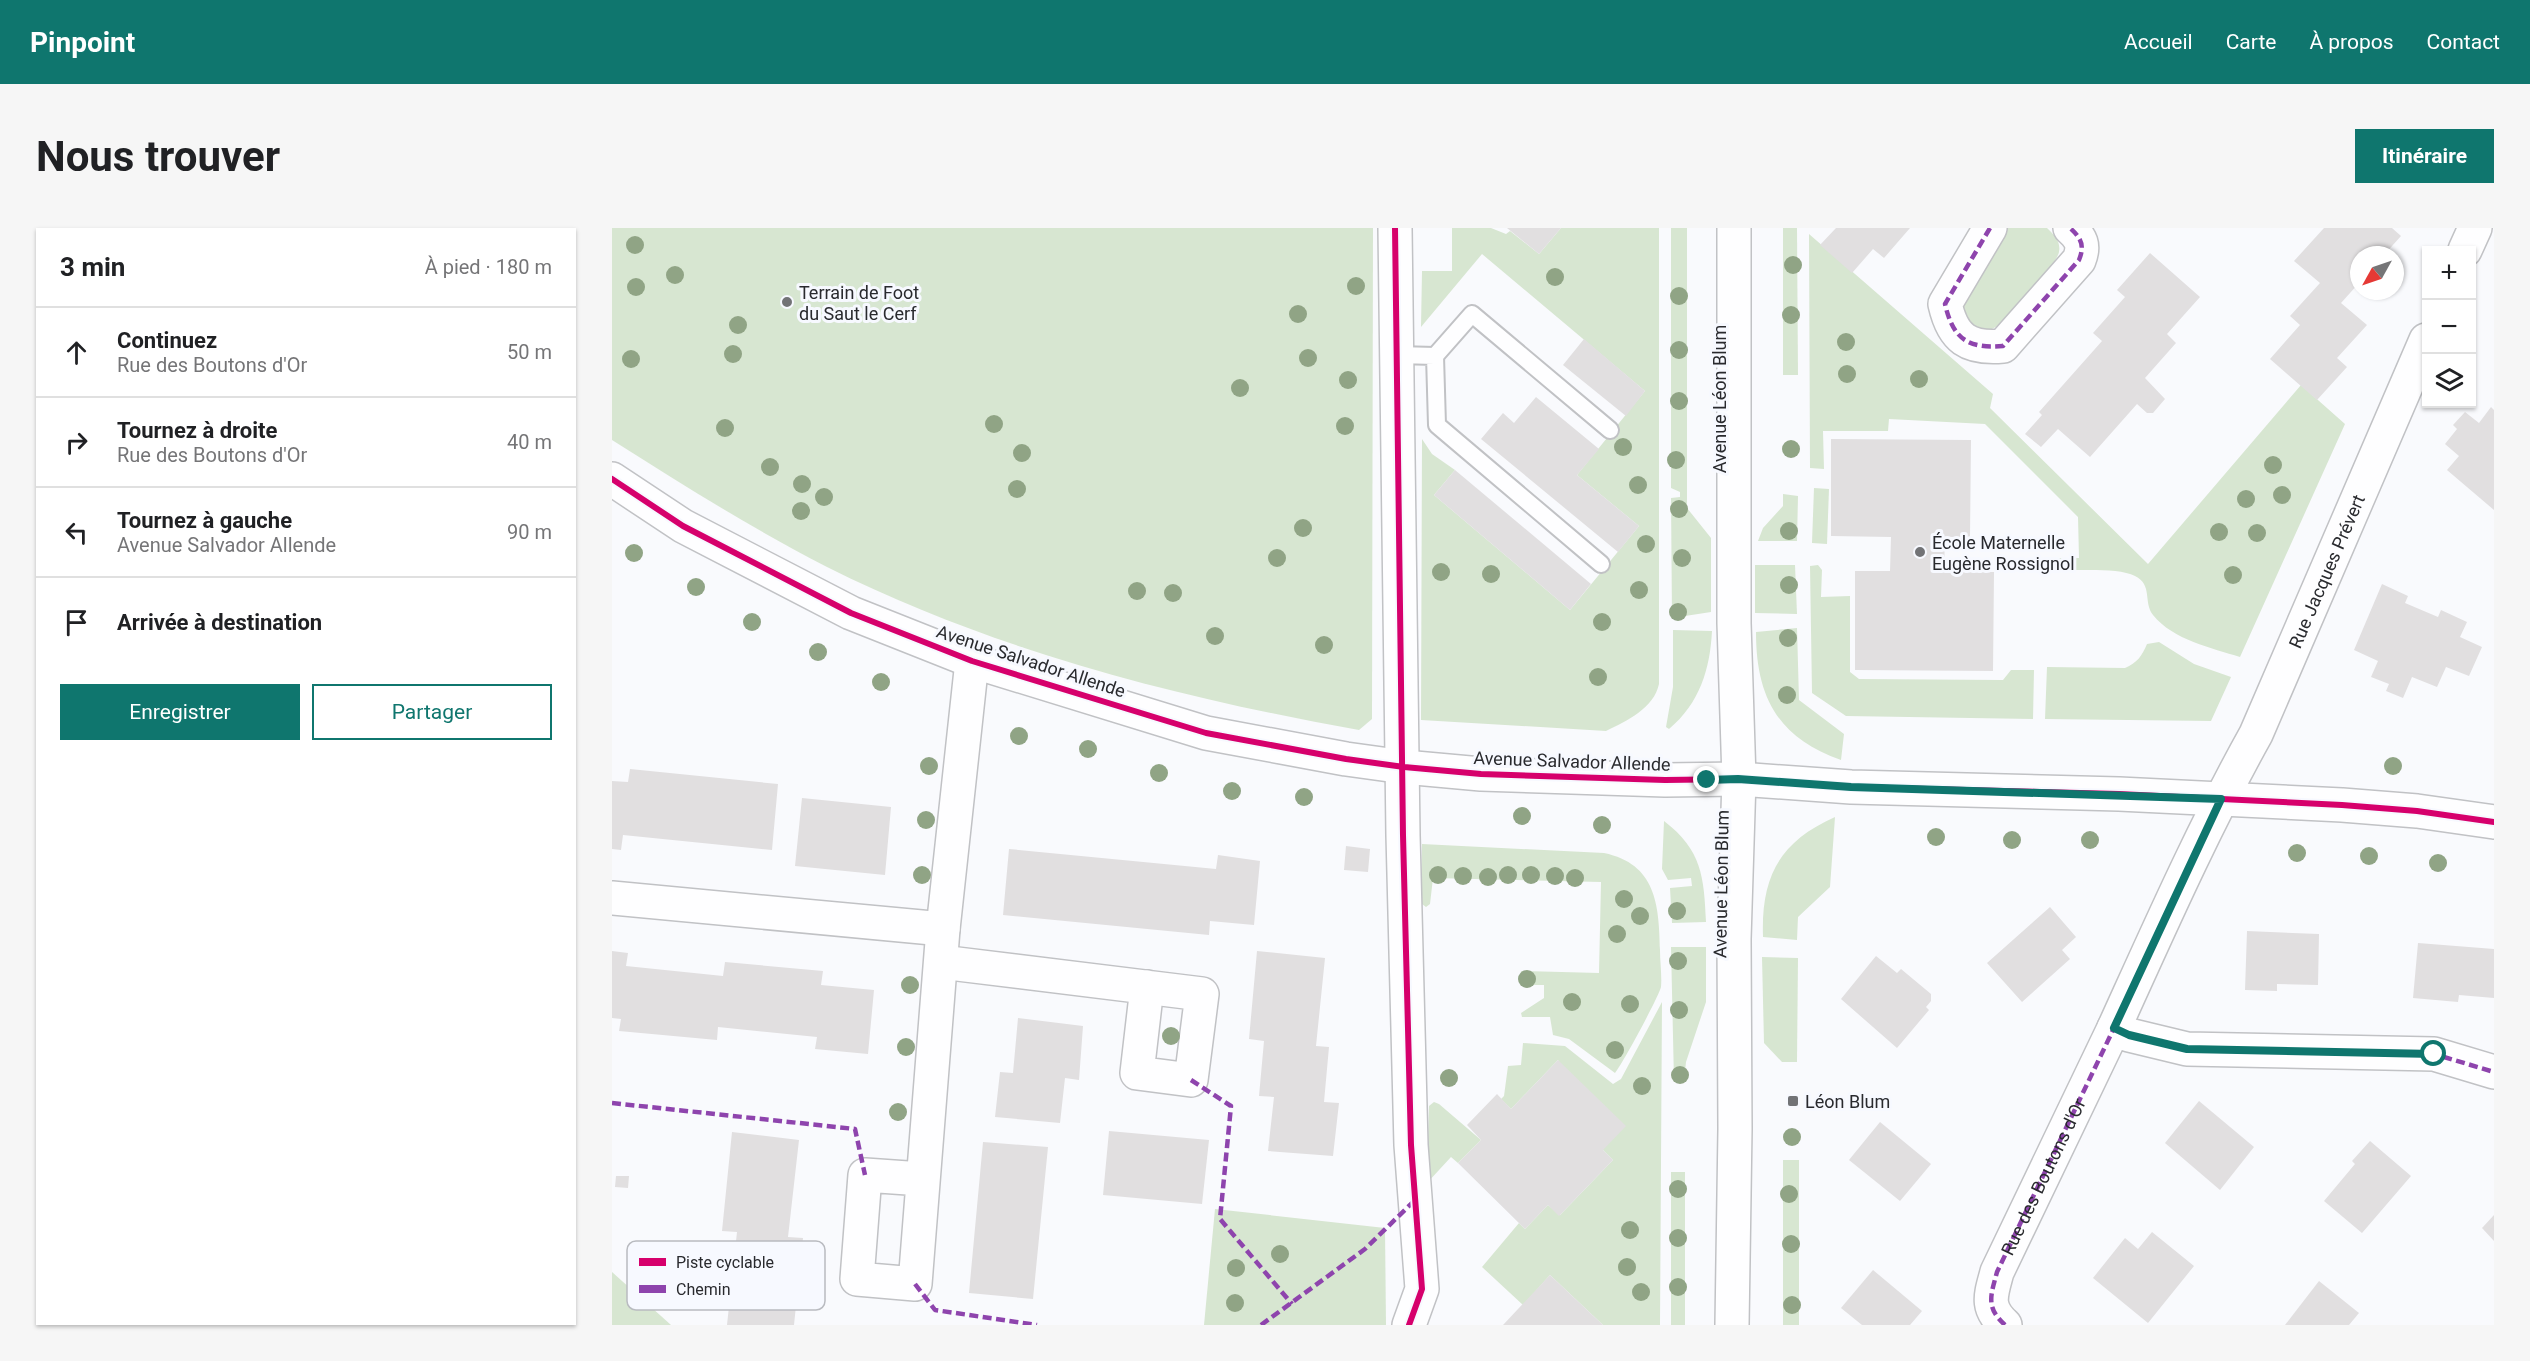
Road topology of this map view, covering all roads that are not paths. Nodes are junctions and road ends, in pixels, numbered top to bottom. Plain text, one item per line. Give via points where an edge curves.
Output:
1 (1395, 228) edge
2 (1734, 228) edge
3 (1990, 228) edge
4 (2070, 228) edge
5 (2475, 228) edge
6 (2467, 246) edge
7 (2422, 352) edge
8 (1397, 356) junction
9 (1435, 356) junction
10 (1610, 430) dead end
11 (612, 479) edge
12 (1600, 564) dead end
13 (972, 662) junction
14 (1404, 767) junction
15 (1738, 779) junction
16 (2221, 799) junction
17 (2494, 822) edge
18 (612, 898) edge
19 (943, 929) junction
20 (941, 962) junction
21 (1147, 987) dead end
22 (2114, 1028) junction
23 (2494, 1072) edge
24 (922, 1179) dead end
25 (1409, 1325) edge
26 (1732, 1325) edge
27 (2005, 1325) edge

1 - 8 street
2 - 15 street, Avenue Léon Blum
3 - 4 street via 1945,304 1950,324 1965,341 1981,348 2003,346 2079,260 2083,250 2080,238
5 - 6 street
7 - 16 street, Rue Jacques Prévert via 2256,734
8 - 9 lane
8 - 14 street
9 - 10 lane via 1472,314
9 - 12 lane via 1437,425
11 - 13 street, Avenue Salvador Allende via 683,526 851,613
13 - 14 street, Avenue Salvador Allende via 1206,733
13 - 19 street, Avenue Salvador Allende
14 - 15 street, Avenue Salvador Allende via 1480,774
14 - 25 street via 1411,1145 1422,1289
15 - 16 street, Avenue Salvador Allende via 1851,787
15 - 26 street, Avenue Léon Blum
16 - 17 street, Avenue Salvador Allende via 2406,810
16 - 22 street, Rue des Boutons d'Or
18 - 19 street
19 - 20 street, Avenue Salvador Allende
20 - 21 street
20 - 24 street, Avenue Salvador Allende
22 - 23 street via 2187,1049 2434,1054
22 - 27 street, Rue des Boutons d'Or via 1997,1272 1989,1301

